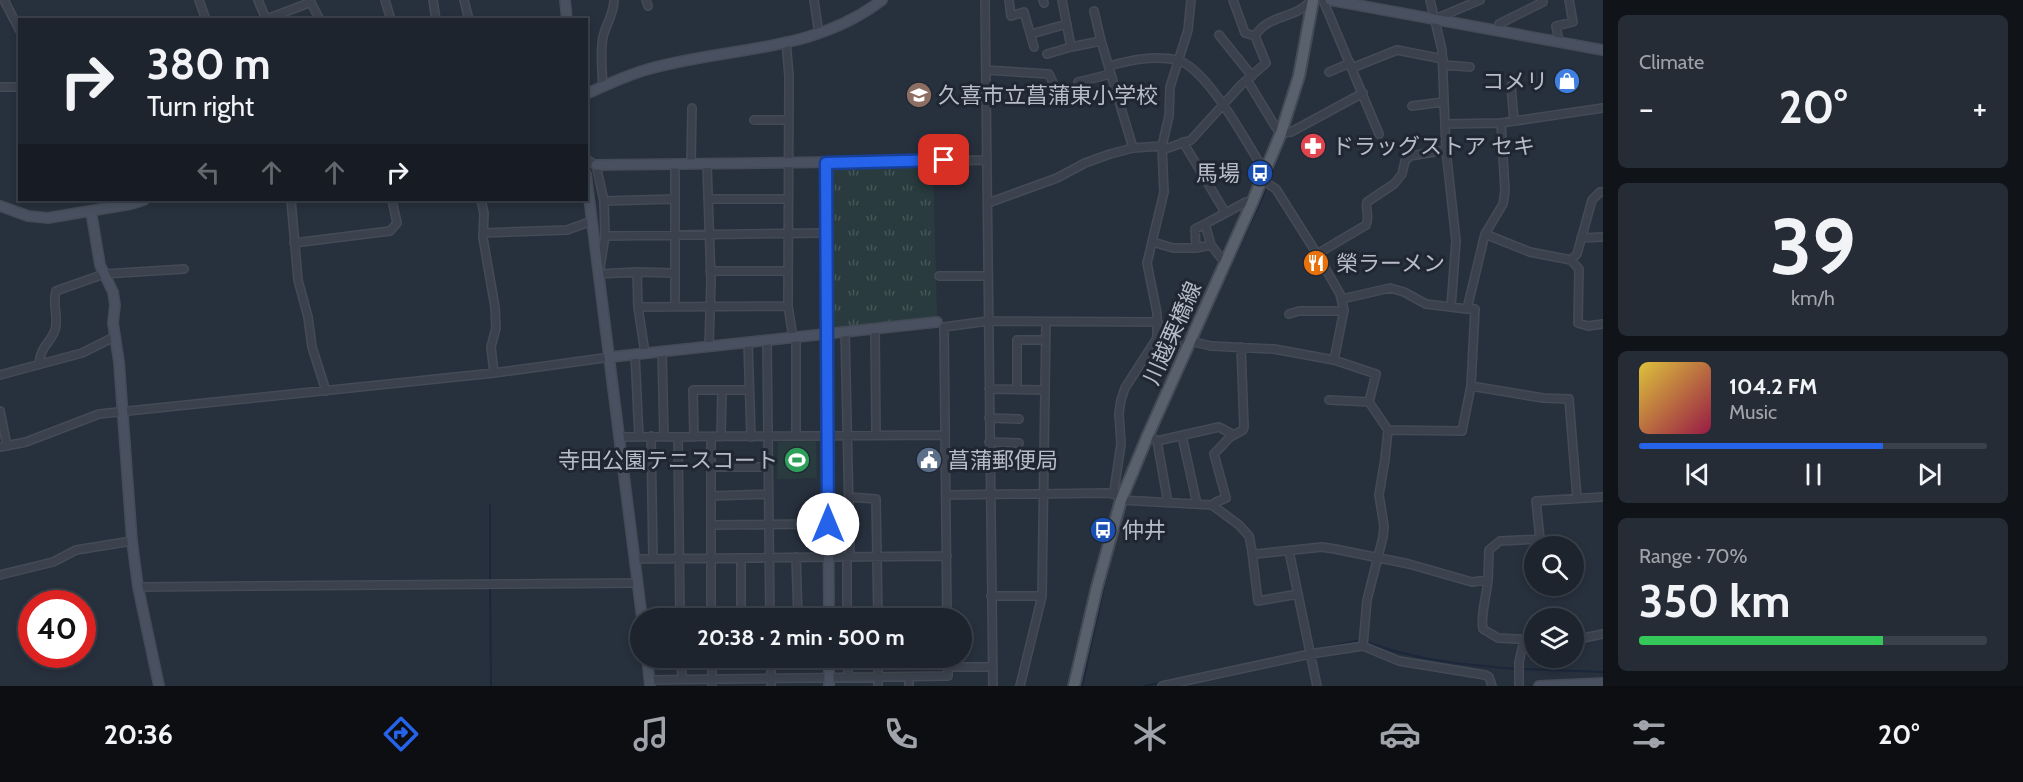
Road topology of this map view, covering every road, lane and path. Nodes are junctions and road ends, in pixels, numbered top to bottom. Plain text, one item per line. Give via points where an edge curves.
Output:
1 (4, 0) edge
2 (199, 0) edge
3 (258, 0) edge
4 (310, 0) edge
5 (385, 0) edge
6 (433, 0) edge
7 (464, 0) edge
8 (565, 0) edge
9 (614, 0) edge
10 (814, 0) edge
11 (882, 0) edge
12 (985, 0) edge
13 (1009, 0) edge
14 (1062, 0) edge
15 (1191, 0) edge
16 (1233, 0) edge
17 (1312, 0) edge
18 (1323, 0) edge
19 (1330, 0) edge
20 (1430, 0) edge
21 (1479, 0) edge
22 (1569, 0) edge
23 (1354, 2) edge
24 (1543, 2) dead end
25 (1094, 11) dead end
26 (205, 18) edge
27 (265, 18) edge
28 (267, 18) edge
29 (320, 18) edge
30 (390, 18) edge
31 (436, 18) edge
32 (468, 18) edge
33 (567, 18) edge
34 (1434, 19) junction
35 (1067, 24) junction
36 (18, 27) edge
37 (1497, 30) junction
38 (819, 34) junction
39 (1031, 34) junction
40 (1219, 35) dead end
41 (1254, 36) junction
42 (786, 41) junction
43 (1101, 41) junction
44 (1559, 41) junction
45 (1071, 46) junction
46 (1034, 47) dead end
47 (1603, 50) edge
48 (1047, 54) dead end
49 (1178, 60) junction
50 (1443, 62) junction
51 (1351, 65) junction
52 (1109, 66) junction
53 (1470, 67) dead end
54 (986, 70) junction
55 (1329, 72) dead end
56 (1111, 74) junction
57 (1250, 78) junction
58 (1078, 82) dead end
59 (1511, 86) dead end
60 (0, 87) edge
61 (18, 87) edge
62 (603, 87) junction
63 (588, 93) edge
64 (1363, 93) junction
65 (1059, 96) dead end
66 (1443, 102) junction
67 (1224, 106) junction
68 (1412, 106) dead end
69 (692, 108) dead end
70 (1603, 108) edge
71 (754, 120) dead end
72 (789, 120) junction
73 (1514, 121) junction
74 (1501, 123) junction
75 (1446, 124) junction
76 (1281, 133) junction
77 (1379, 134) dead end
78 (1184, 142) junction
79 (1133, 148) junction
80 (1162, 148) junction
81 (1446, 150) junction
82 (588, 160) edge
83 (987, 160) junction
84 (830, 162) junction
85 (789, 163) junction
86 (675, 164) junction
87 (691, 164) junction
88 (707, 164) junction
89 (597, 165) junction
90 (1264, 175) junction
91 (588, 190) edge
92 (1603, 192) edge
93 (675, 199) junction
94 (708, 199) junction
95 (788, 199) junction
96 (139, 201) edge
97 (291, 201) edge
98 (392, 201) edge
99 (481, 201) edge
100 (604, 201) junction
101 (988, 203) junction
102 (1252, 203) junction
103 (0, 206) edge
104 (91, 211) junction
105 (1225, 212) junction
106 (592, 222) junction
107 (1205, 224) junction
108 (483, 233) junction
109 (825, 233) junction
110 (788, 234) junction
111 (1485, 234) junction
112 (709, 235) junction
113 (674, 236) junction
114 (605, 237) junction
115 (1603, 237) edge
116 (1581, 238) junction
117 (294, 243) junction
118 (1153, 243) junction
119 (1211, 245) junction
120 (1196, 248) junction
121 (1317, 254) junction
122 (1571, 260) junction
123 (1225, 263) junction
124 (184, 269) dead end
125 (710, 271) junction
126 (787, 271) junction
127 (637, 273) junction
128 (675, 273) junction
129 (104, 274) junction
130 (599, 274) junction
131 (939, 276) dead end
132 (988, 276) junction
133 (1342, 299) junction
134 (788, 306) junction
135 (638, 307) junction
136 (675, 307) junction
137 (710, 307) junction
138 (1451, 307) junction
139 (1467, 309) junction
140 (1343, 311) junction
141 (1289, 314) dead end
142 (988, 321) junction
143 (937, 322) dead end
144 (1046, 322) junction
145 (1158, 322) junction
146 (1603, 324) edge
147 (875, 328) junction
148 (845, 331) junction
149 (826, 333) junction
150 (114, 337) junction
151 (793, 337) junction
152 (1157, 338) junction
153 (767, 340) junction
154 (1045, 340) junction
155 (1190, 341) junction
156 (748, 342) junction
157 (709, 345) junction
158 (1241, 347) junction
159 (662, 351) junction
160 (640, 353) junction
161 (611, 357) junction
162 (1334, 360) junction
163 (39, 364) junction
164 (495, 373) junction
165 (0, 375) edge
166 (1471, 386) junction
167 (989, 389) junction
168 (1017, 389) junction
169 (722, 390) junction
170 (749, 390) junction
171 (1044, 390) junction
172 (326, 391) junction
173 (1329, 400) dead end
174 (1369, 402) junction
175 (0, 411) edge
176 (122, 411) junction
177 (989, 418) junction
178 (1019, 419) dead end
179 (1388, 430) junction
180 (876, 435) junction
181 (945, 435) junction
182 (1234, 435) junction
183 (651, 436) junction
184 (796, 436) junction
185 (827, 436) junction
186 (848, 436) junction
187 (1182, 436) junction
188 (621, 437) junction
189 (639, 437) junction
190 (663, 437) junction
191 (678, 437) junction
192 (694, 437) junction
193 (721, 437) junction
194 (751, 437) junction
195 (768, 437) junction
196 (711, 438) junction
197 (1152, 438) junction
198 (989, 442) junction
199 (1019, 443) dead end
200 (3, 446) edge
201 (989, 462) junction
202 (1013, 465) dead end
203 (711, 467) junction
204 (768, 467) junction
205 (768, 494) junction
206 (946, 495) junction
207 (989, 495) junction
208 (1042, 495) junction
209 (711, 496) junction
210 (849, 497) junction
211 (1603, 497) edge
212 (1119, 498) junction
213 (1577, 498) junction
214 (1168, 503) junction
215 (1197, 504) junction
216 (1212, 505) junction
217 (828, 524) junction
218 (711, 525) junction
219 (769, 525) junction
220 (132, 542) junction
221 (1252, 551) junction
222 (1289, 551) junction
223 (848, 556) junction
224 (877, 556) junction
225 (947, 556) junction
226 (1379, 556) junction
227 (769, 557) junction
228 (796, 557) junction
229 (828, 557) junction
230 (678, 558) junction
231 (711, 558) junction
232 (741, 558) junction
233 (635, 559) junction
234 (653, 559) junction
235 (0, 575) edge
236 (1488, 580) junction
237 (638, 583) junction
238 (138, 587) junction
239 (1298, 594) junction
240 (991, 596) junction
241 (1042, 596) junction
242 (641, 608) edge
243 (680, 608) edge
244 (711, 608) edge
245 (741, 608) edge
246 (770, 608) edge
247 (798, 608) edge
248 (829, 608) edge
249 (848, 608) edge
250 (878, 608) edge
251 (948, 608) edge
252 (1603, 634) edge
253 (1584, 638) edge
254 (1524, 640) joint
255 (1363, 646) junction
256 (1310, 654) junction
257 (972, 667) edge
258 (992, 667) junction
259 (648, 668) edge
260 (848, 668) edge
261 (878, 668) edge
262 (948, 668) edge
263 (848, 677) junction
264 (878, 677) junction
265 (895, 677) junction
266 (909, 677) junction
267 (799, 678) junction
268 (685, 681) edge
269 (712, 682) edge
270 (742, 682) edge
271 (771, 682) edge
272 (830, 682) edge
273 (650, 683) edge
274 (1603, 683) edge
275 (159, 686) edge
276 (799, 686) edge
277 (878, 686) edge
278 (895, 686) edge
279 (909, 686) edge
280 (993, 686) edge
281 (1020, 686) edge
282 (1074, 686) edge
283 (1162, 686) edge
284 (1317, 686) edge
285 (1492, 686) edge
286 (1519, 686) edge
287 (1539, 686) edge

1 - 36 street
2 - 26 street
3 - 27 street
4 - 28 street
4 - 29 street
5 - 30 street
6 - 31 street
7 - 32 street
8 - 33 street
9 - 62 street via 602,40
10 - 38 street
11 - 38 street via 850,22
12 - 54 street
13 - 39 street via 1011,16 1024,12
14 - 35 street
15 - 49 street via 1188,30
16 - 41 street via 1245,33
17 - 41 street via 1305,9 1271,20
17 - 76 main road, 川越栗橋線 via 1299,76
18 - 51 street
19 - 23 street
20 - 34 street
21 - 34 street
22 - 44 street via 1573,22 1556,26
23 - 34 street
24 - 37 street via 1499,24
25 - 43 street
34 - 37 street
34 - 50 street
35 - 39 street
35 - 45 street
37 - 44 street
38 - 42 street
39 - 46 street
40 - 57 street
41 - 57 street via 1266,63
42 - 62 street via 641,71
42 - 72 street
43 - 45 street
43 - 52 street
44 - 47 street
45 - 48 street
49 - 52 street via 1143,57
49 - 67 street via 1194,70
49 - 80 street via 1170,87
50 - 51 street via 1397,50
50 - 53 street
50 - 66 street
51 - 55 street
51 - 64 street
52 - 56 street
54 - 65 street via 1049,74
54 - 83 street
56 - 58 street
56 - 79 street
57 - 67 street
57 - 76 street
59 - 73 street
60 - 61 street
62 - 63 street
64 - 76 street via 1291,132
64 - 77 street
66 - 68 street
66 - 75 street
67 - 78 street via 1191,140
67 - 90 street
69 - 87 street
70 - 73 street
71 - 72 street
72 - 85 street
73 - 74 street
74 - 75 street
74 - 111 street via 1505,191 1503,204
75 - 81 street
76 - 90 main road, 川越栗橋線
78 - 80 street
78 - 105 street
79 - 80 street
79 - 101 street
80 - 118 street via 1164,192
81 - 121 street via 1410,156 1394,184 1367,201 1366,225
81 - 138 street via 1456,241
82 - 89 street
83 - 84 street
83 - 101 street
84 - 85 street
84 - 109 street
85 - 88 street
85 - 95 street
86 - 87 street
86 - 89 street
86 - 93 street
87 - 88 street
88 - 94 street
89 - 100 street
90 - 102 main road, 川越栗橋線
90 - 121 street
91 - 106 street
92 - 116 street via 1592,200
93 - 100 street
93 - 113 street
94 - 95 street
94 - 112 street
95 - 110 street
96 - 104 street
97 - 117 street
98 - 117 street via 397,223 390,231
99 - 108 street
100 - 114 street
101 - 132 street
102 - 105 street
102 - 123 main road, 川越栗橋線
103 - 104 street via 37,218
104 - 129 street
105 - 107 street
106 - 108 street via 567,230
106 - 130 street
107 - 119 street
107 - 120 street via 1195,229
108 - 164 street via 495,308 496,328 491,347
109 - 110 street
109 - 149 street
110 - 112 street
110 - 126 street
111 - 122 street via 1530,252
111 - 139 street
112 - 113 street
112 - 125 street
113 - 114 street
113 - 128 street
114 - 130 street
115 - 116 street
116 - 122 street
117 - 172 street via 312,347
118 - 120 street
118 - 145 street via 1147,263
119 - 120 street
119 - 123 street
121 - 133 street
122 - 146 street via 1579,269 1578,323
123 - 155 main road, 川越栗橋線
124 - 129 street
125 - 126 street
125 - 137 street
126 - 134 street
127 - 128 street
127 - 130 street
127 - 135 street
128 - 136 street
129 - 150 street via 113,292
129 - 163 street via 56,291 56,329 44,345
130 - 161 street
131 - 132 street
132 - 142 street
133 - 138 street via 1390,288 1426,304
133 - 140 street
134 - 137 street
134 - 151 street
135 - 136 street
135 - 160 street
136 - 137 street
137 - 157 street
138 - 139 street
139 - 166 street via 1475,309
140 - 141 street via 1299,310
140 - 162 street
142 - 144 street
142 - 167 street
142 - 181 street via 944,327
143 - 147 street
144 - 145 street
144 - 154 street
145 - 152 street
147 - 148 street
147 - 180 street
148 - 149 street
148 - 186 street
149 - 151 street
149 - 185 street
150 - 163 street via 82,353
150 - 176 street
151 - 153 street
151 - 184 street
152 - 155 street
152 - 212 street via 1121,400 1121,444 1114,491
153 - 156 street
153 - 195 street
154 - 168 street via 1017,340
154 - 171 street
155 - 158 street
155 - 197 main road, 川越栗橋線
156 - 157 street
156 - 170 street
157 - 159 street
158 - 162 street
158 - 182 street via 1244,430
159 - 160 street
159 - 190 street
160 - 161 street
160 - 189 street
161 - 164 street
161 - 188 street
162 - 174 street via 1376,374
163 - 165 street
164 - 172 street
166 - 179 street via 1462,431
166 - 213 street via 1569,399
167 - 168 street
167 - 177 street
168 - 171 street
169 - 170 street
169 - 192 street via 693,390
169 - 193 street
170 - 194 street
171 - 208 street
172 - 176 street
173 - 174 street
174 - 179 street
175 - 200 street
176 - 200 street via 99,414 26,442
176 - 220 street
177 - 178 street
177 - 198 street
179 - 226 street via 1379,495 1384,526
180 - 181 street
180 - 186 street
181 - 206 street
182 - 187 street via 1219,427
182 - 216 street via 1214,454 1226,498
183 - 189 street
183 - 190 street
183 - 234 street
184 - 185 street
184 - 195 street
185 - 186 street
185 - 217 street
186 - 210 street
187 - 197 street
187 - 215 street
188 - 189 street
188 - 233 street
190 - 191 street
191 - 192 street
191 - 230 street
192 - 196 street
193 - 194 street
193 - 196 street
194 - 195 street
195 - 204 street
196 - 203 street
197 - 212 main road, 川越栗橋線
197 - 214 street
198 - 199 street
198 - 201 street
201 - 202 street
201 - 207 street
203 - 204 street
203 - 209 street
204 - 205 street
205 - 209 street
205 - 219 street
206 - 207 street
206 - 225 street
207 - 208 street
207 - 240 street
208 - 212 street via 1108,493
208 - 241 street
209 - 218 street
210 - 223 street
210 - 224 street via 876,499
211 - 213 street
212 - 214 street
212 - 282 main road, 川越栗橋線
213 - 236 street via 1536,501 1540,539 1500,541 1489,550
214 - 215 street
215 - 216 street
216 - 221 street via 1249,536
217 - 219 street
217 - 229 street
218 - 219 street
218 - 231 street
219 - 227 street
220 - 235 street via 76,550 53,562
220 - 238 street
221 - 222 street
221 - 239 street via 1258,601
222 - 226 street via 1322,547
222 - 239 street
223 - 224 street
223 - 229 street
223 - 249 street
224 - 225 street
224 - 250 street
225 - 251 street
226 - 236 street via 1472,582
226 - 255 street via 1367,600
227 - 228 street
227 - 232 street
227 - 246 street
228 - 229 street
228 - 247 street
229 - 248 street
230 - 231 street
230 - 234 street
230 - 243 street
231 - 232 street
231 - 244 street
232 - 245 street
233 - 234 street
233 - 237 street
236 - 254 street via 1483,629 1498,638
237 - 238 street
237 - 242 street
238 - 275 street
239 - 256 street
240 - 241 street
240 - 258 street
241 - 281 street
252 - 253 street
254 - 286 street
255 - 256 street
255 - 285 street via 1399,661 1485,675
256 - 283 street
256 - 284 street
257 - 258 street
258 - 280 street
259 - 273 street
260 - 263 street
261 - 264 street
262 - 266 street via 948,676
263 - 264 street
263 - 272 street
264 - 265 street
264 - 277 street
265 - 266 street
265 - 278 street
266 - 279 street
267 - 271 street
267 - 272 street
267 - 276 street
268 - 269 street
268 - 273 street
269 - 270 street
270 - 271 street
274 - 287 street

